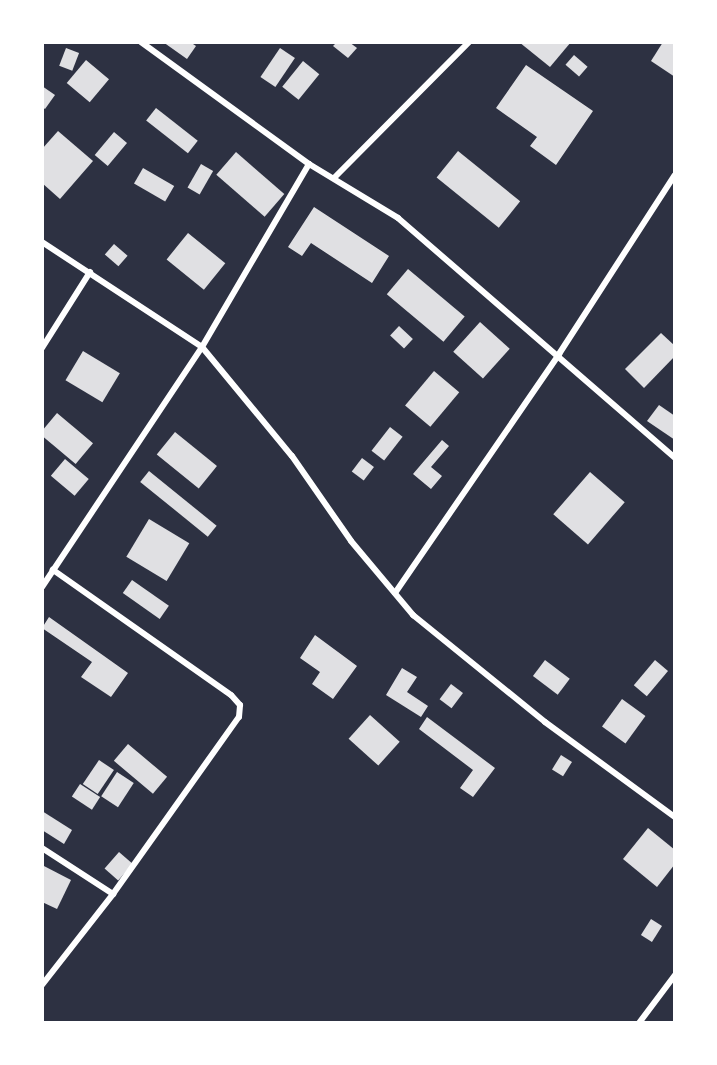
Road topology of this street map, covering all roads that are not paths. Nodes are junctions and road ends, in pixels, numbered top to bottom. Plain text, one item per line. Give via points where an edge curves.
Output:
1 (141, 42) edge
2 (469, 42) edge
3 (309, 164) junction
4 (675, 175) edge
5 (335, 177) junction
6 (42, 242) edge
7 (90, 272) junction
8 (202, 347) junction
9 (42, 348) edge
10 (559, 354) junction
11 (675, 458) edge
12 (53, 570) junction
13 (42, 587) edge
14 (395, 593) junction
15 (675, 818) edge
16 (42, 848) edge
17 (113, 894) junction
18 (675, 975) edge
19 (42, 985) edge
20 (639, 1023) edge

1 - 3 street
2 - 5 street
3 - 5 street
3 - 8 street
4 - 10 street
5 - 10 street via 398,218
6 - 7 street
7 - 8 street
7 - 9 street
8 - 12 street
8 - 14 street via 292,456 351,541
10 - 11 street
10 - 14 street
12 - 13 street
12 - 17 street via 240,705 239,717
14 - 15 street via 413,615 536,715
16 - 17 street
17 - 19 street
18 - 20 street

